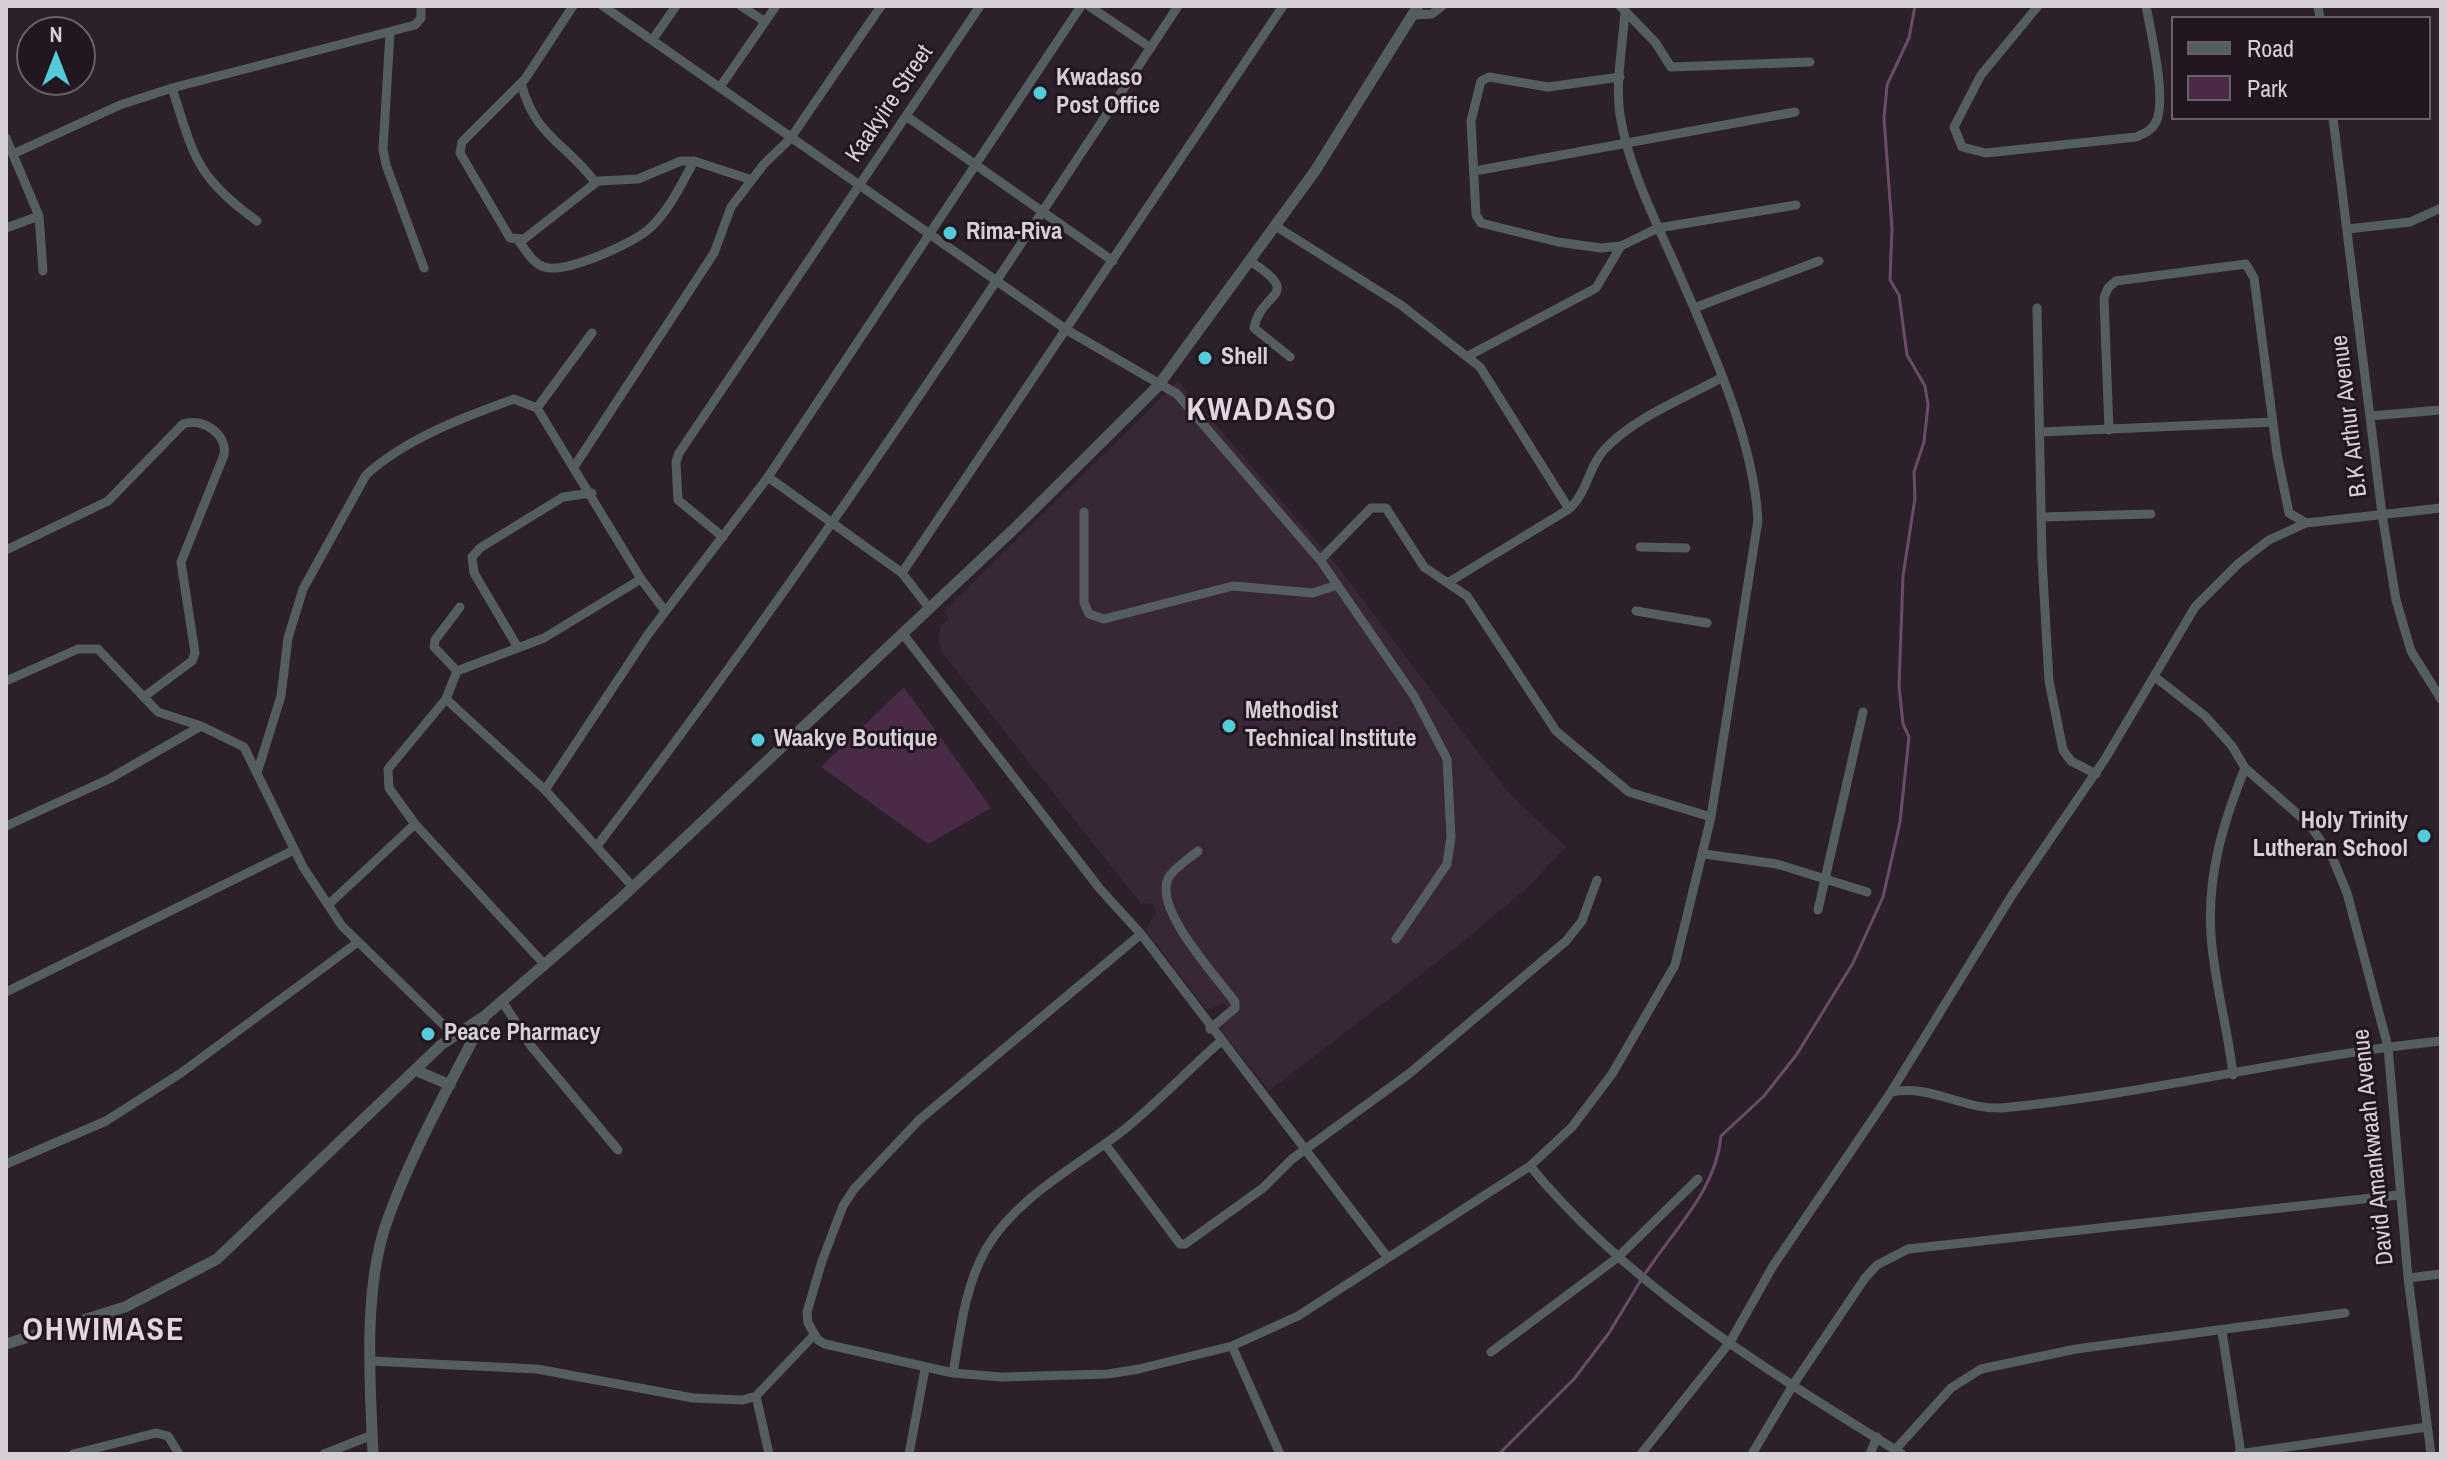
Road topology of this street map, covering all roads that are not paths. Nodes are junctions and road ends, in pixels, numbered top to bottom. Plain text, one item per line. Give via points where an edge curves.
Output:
1 (421, 6) edge
2 (573, 6) edge
3 (603, 6) edge
4 (676, 6) edge
5 (741, 6) edge
6 (776, 6) edge
7 (881, 6) edge
8 (980, 6) edge
9 (1081, 6) edge
10 (1089, 6) edge
11 (1178, 6) edge
12 (1283, 6) edge
13 (1442, 6) edge
14 (2038, 6) edge
15 (2146, 6) edge
16 (1622, 9) edge
17 (1415, 10) edge
18 (764, 21) junction
19 (390, 33) junction
20 (653, 39) junction
21 (1151, 48) junction
22 (1810, 62) dead end
23 (1620, 77) junction
24 (521, 83) junction
25 (720, 87) junction
26 (172, 88) junction
27 (1795, 112) dead end
28 (906, 116) junction
29 (2333, 120) edge
30 (6, 138) edge
31 (790, 139) junction
32 (1627, 141) junction
33 (13, 154) junction
34 (694, 161) junction
35 (977, 165) junction
36 (1475, 171) junction
37 (752, 180) junction
38 (595, 182) junction
39 (860, 184) junction
40 (1796, 205) dead end
41 (2441, 208) edge
42 (1043, 212) junction
43 (39, 216) junction
44 (257, 221) dead end
45 (1277, 227) junction
46 (6, 228) edge
47 (1658, 228) junction
48 (2348, 229) junction
49 (932, 234) junction
50 (518, 240) junction
51 (1621, 246) junction
52 (1113, 261) junction
53 (1250, 261) junction
54 (1819, 261) dead end
55 (424, 268) dead end
56 (43, 271) dead end
57 (997, 281) junction
58 (1694, 308) junction
59 (2037, 308) dead end
60 (1067, 330) junction
61 (592, 333) dead end
62 (1468, 356) junction
63 (1290, 357) dead end
64 (1721, 378) junction
65 (1158, 386) junction
66 (537, 408) junction
67 (2441, 410) edge
68 (2370, 416) junction
69 (2273, 422) junction
70 (2109, 430) junction
71 (2040, 432) junction
72 (574, 467) junction
73 (768, 477) junction
74 (592, 493) junction
75 (2441, 508) edge
76 (1569, 509) junction
77 (1084, 512) dead end
78 (2151, 514) dead end
79 (2382, 514) junction
80 (2041, 517) junction
81 (833, 522) junction
82 (2306, 523) junction
83 (723, 537) junction
84 (1640, 547) dead end
85 (1686, 548) dead end
86 (6, 550) edge
87 (1320, 560) junction
88 (902, 573) junction
89 (641, 579) junction
90 (1449, 582) junction
91 (1337, 585) junction
92 (460, 607) dead end
93 (930, 609) junction
94 (665, 611) junction
95 (1636, 611) dead end
96 (1707, 623) dead end
97 (903, 634) junction
98 (517, 646) junction
99 (457, 671) junction
100 (2155, 677) junction
101 (6, 681) edge
102 (2440, 695) edge
103 (145, 696) junction
104 (446, 699) junction
105 (1863, 712) dead end
106 (201, 726) junction
107 (2245, 768) junction
108 (258, 770) junction
109 (2096, 774) junction
110 (545, 790) junction
111 (1711, 817) junction
112 (415, 824) junction
113 (6, 826) edge
114 (597, 846) junction
115 (294, 850) junction
116 (1198, 851) dead end
117 (1704, 854) junction
118 (1828, 878) junction
119 (1597, 880) dead end
120 (633, 887) junction
121 (1867, 892) dead end
122 (328, 905) junction
123 (1818, 910) dead end
124 (1141, 934) junction
125 (1396, 939) dead end
126 (358, 942) junction
127 (545, 965) junction
128 (6, 992) edge
129 (502, 1001) junction
130 (486, 1015) junction
131 (1210, 1029) junction
132 (454, 1035) junction
133 (2441, 1041) edge
134 (1220, 1042) junction
135 (2388, 1047) junction
136 (415, 1070) junction
137 (2233, 1075) junction
138 (450, 1085) junction
139 (1891, 1092) junction
140 (1105, 1144) junction
141 (618, 1150) dead end
142 (1305, 1151) junction
143 (6, 1164) edge
144 (1530, 1166) junction
145 (1698, 1179) dead end
146 (2399, 1195) junction
147 (1388, 1258) junction
148 (1617, 1258) junction
149 (2441, 1274) edge
150 (2408, 1278) junction
151 (2345, 1313) dead end
152 (2222, 1332) junction
153 (814, 1335) junction
154 (1730, 1342) junction
155 (6, 1344) edge
156 (1232, 1346) junction
157 (1491, 1352) dead end
158 (371, 1361) junction
159 (925, 1369) junction
160 (953, 1373) junction
161 (1793, 1385) junction
162 (756, 1396) junction
163 (2427, 1427) junction
164 (372, 1435) junction
165 (1877, 1437) junction
166 (1899, 1452) edge
167 (2282, 1452) edge
168 (73, 1454) edge
169 (179, 1454) edge
170 (324, 1454) edge
171 (373, 1454) edge
172 (769, 1454) edge
173 (909, 1454) edge
174 (1280, 1454) edge
175 (1641, 1454) edge
176 (1752, 1454) edge
177 (1870, 1454) edge
178 (2239, 1454) edge
179 (2431, 1454) edge

1 - 19 street via 419,22
2 - 24 street
3 - 20 street
4 - 20 street
5 - 18 street
6 - 18 street
7 - 31 street
8 - 28 street, Kaakyire Street
9 - 35 street
10 - 21 street
11 - 21 street
12 - 52 street
13 - 17 street via 1432,14
14 - 15 street via 1981,75 1954,127 1962,147 1986,153 2148,132 2160,101
16 - 22 street via 1671,67
16 - 23 street
17 - 45 street
18 - 25 street
19 - 26 street
19 - 55 street via 383,149
20 - 25 street
21 - 42 street
23 - 32 street via 1620,116
23 - 36 street via 1548,87 1489,77 1481,81 1471,121
24 - 38 street via 535,122
24 - 50 street via 462,142 460,153 505,233
25 - 31 street
26 - 33 street via 120,105
26 - 44 street via 199,168
27 - 32 street
28 - 35 street
28 - 39 street, Kaakyire Street
29 - 48 street, B.K Arthur Avenue
30 - 33 street
31 - 37 street
31 - 39 street
32 - 36 street
32 - 47 street
33 - 43 street
34 - 37 street
34 - 38 street via 638,179
34 - 50 street via 666,210 625,246 545,268
35 - 42 street
35 - 49 street
36 - 51 street via 1476,215 1481,223 1590,248
37 - 72 street via 731,207 714,253
38 - 50 street
39 - 49 street
39 - 83 street, Kaakyire Street via 679,453 678,500
40 - 47 street
41 - 48 street via 2410,222
42 - 52 street
42 - 57 street
43 - 46 street
43 - 56 street
45 - 53 street
45 - 62 street via 1401,305
47 - 51 street
47 - 58 street
48 - 68 street, B.K Arthur Avenue
49 - 57 street
49 - 73 street
51 - 62 street via 1596,288
52 - 60 street
53 - 63 street via 1278,284 1278,293 1254,328
53 - 65 street
54 - 58 street
57 - 60 street
57 - 81 street
58 - 64 street
59 - 71 street
60 - 65 street
60 - 88 street
61 - 66 street
62 - 76 street via 1491,380
64 - 76 street via 1636,425 1602,452 1584,493
64 - 111 street via 1754,483 1758,520
65 - 87 street via 1177,394
65 - 93 street
66 - 72 street
66 - 108 street via 514,399 492,407 381,461 366,475 303,589 288,638 281,696
67 - 68 street
68 - 79 street, B.K Arthur Avenue
69 - 70 street
69 - 70 street via 2253,272 2241,262 2116,281 2108,288 2104,298
69 - 82 street via 2289,513
70 - 71 street
71 - 80 street
72 - 74 street
73 - 81 street
73 - 83 street
74 - 89 street
74 - 98 street via 563,497 472,557 474,573
75 - 79 street
76 - 90 street
77 - 91 street via 1084,603 1089,614 1104,619 1233,586 1313,593
78 - 80 street
79 - 82 street
79 - 102 street, B.K Arthur Avenue via 2402,627
80 - 109 street via 2049,681 2059,736 2071,761
81 - 88 street
81 - 114 street
82 - 100 street via 2269,540 2211,588
83 - 94 street
84 - 85 street
86 - 103 street via 108,501 183,424 201,423 221,436 224,455 181,562 195,653 192,661
87 - 90 street via 1371,508 1381,506 1424,567
87 - 91 street
88 - 93 street
89 - 94 street
89 - 98 street via 554,633
90 - 111 street via 1467,596 1556,731 1629,792
91 - 125 street via 1414,696 1447,759 1447,864
92 - 99 street via 434,647
93 - 97 street
94 - 110 street
95 - 96 street
97 - 120 street
97 - 124 street via 1100,889
98 - 99 street
99 - 104 street
100 - 107 street, David Amankwaah Avenue via 2205,716
100 - 109 street
101 - 103 street via 88,647 106,654
103 - 106 street via 163,715
104 - 110 street
104 - 112 street via 388,769 389,788
105 - 118 street
106 - 108 street via 240,743
106 - 113 street via 109,779
107 - 135 street, David Amankwaah Avenue via 2310,825 2333,859
107 - 137 street via 2222,828 2211,888 2211,936
108 - 115 street
109 - 139 street via 2012,895
110 - 114 street
111 - 117 street
112 - 122 street
112 - 127 street
114 - 120 street
115 - 122 street
115 - 128 street
116 - 131 street via 1170,876 1166,888 1171,915 1235,1002 1235,1008
117 - 118 street via 1777,864
117 - 144 street via 1681,946 1665,984 1612,1074 1572,1127
118 - 121 street
118 - 123 street
119 - 142 street via 1582,921 1566,941 1410,1073
120 - 127 street
122 - 126 street
124 - 131 street
124 - 153 street via 919,1120 854,1189 843,1206 807,1312
126 - 132 street
126 - 143 street via 181,1073 106,1121
127 - 129 street
129 - 130 street
129 - 141 street via 531,1046
130 - 132 street
130 - 138 street
131 - 134 street
132 - 136 street
133 - 135 street
134 - 140 street
134 - 142 street
135 - 137 street
135 - 146 street, David Amankwaah Avenue
136 - 138 street
136 - 155 street via 199,1272 125,1307
137 - 139 street via 1995,1109 1918,1089
138 - 158 street via 386,1225 375,1283
139 - 154 street via 1773,1266
140 - 142 street via 1184,1245
140 - 160 street via 1030,1200 986,1250 962,1319
142 - 147 street
144 - 147 street
144 - 148 street
145 - 148 street
146 - 150 street, David Amankwaah Avenue
146 - 161 street via 1908,1249 1877,1265 1865,1278
147 - 156 street via 1298,1316
148 - 154 street
148 - 157 street
149 - 150 street
150 - 163 street, David Amankwaah Avenue
151 - 152 street
152 - 166 street via 2076,1349 1981,1369 1951,1388
152 - 178 street
153 - 159 street via 825,1344
153 - 162 street
154 - 161 street
154 - 175 street
156 - 160 street via 1108,1374
156 - 174 street
158 - 162 street via 537,1369 693,1398
158 - 164 street
159 - 160 street
159 - 173 street
161 - 165 street
161 - 176 street
162 - 172 street
163 - 167 street
163 - 179 street, David Amankwaah Avenue
164 - 170 street
164 - 171 street
165 - 166 street
165 - 177 street
167 - 178 street
168 - 169 street via 156,1433 168,1436

